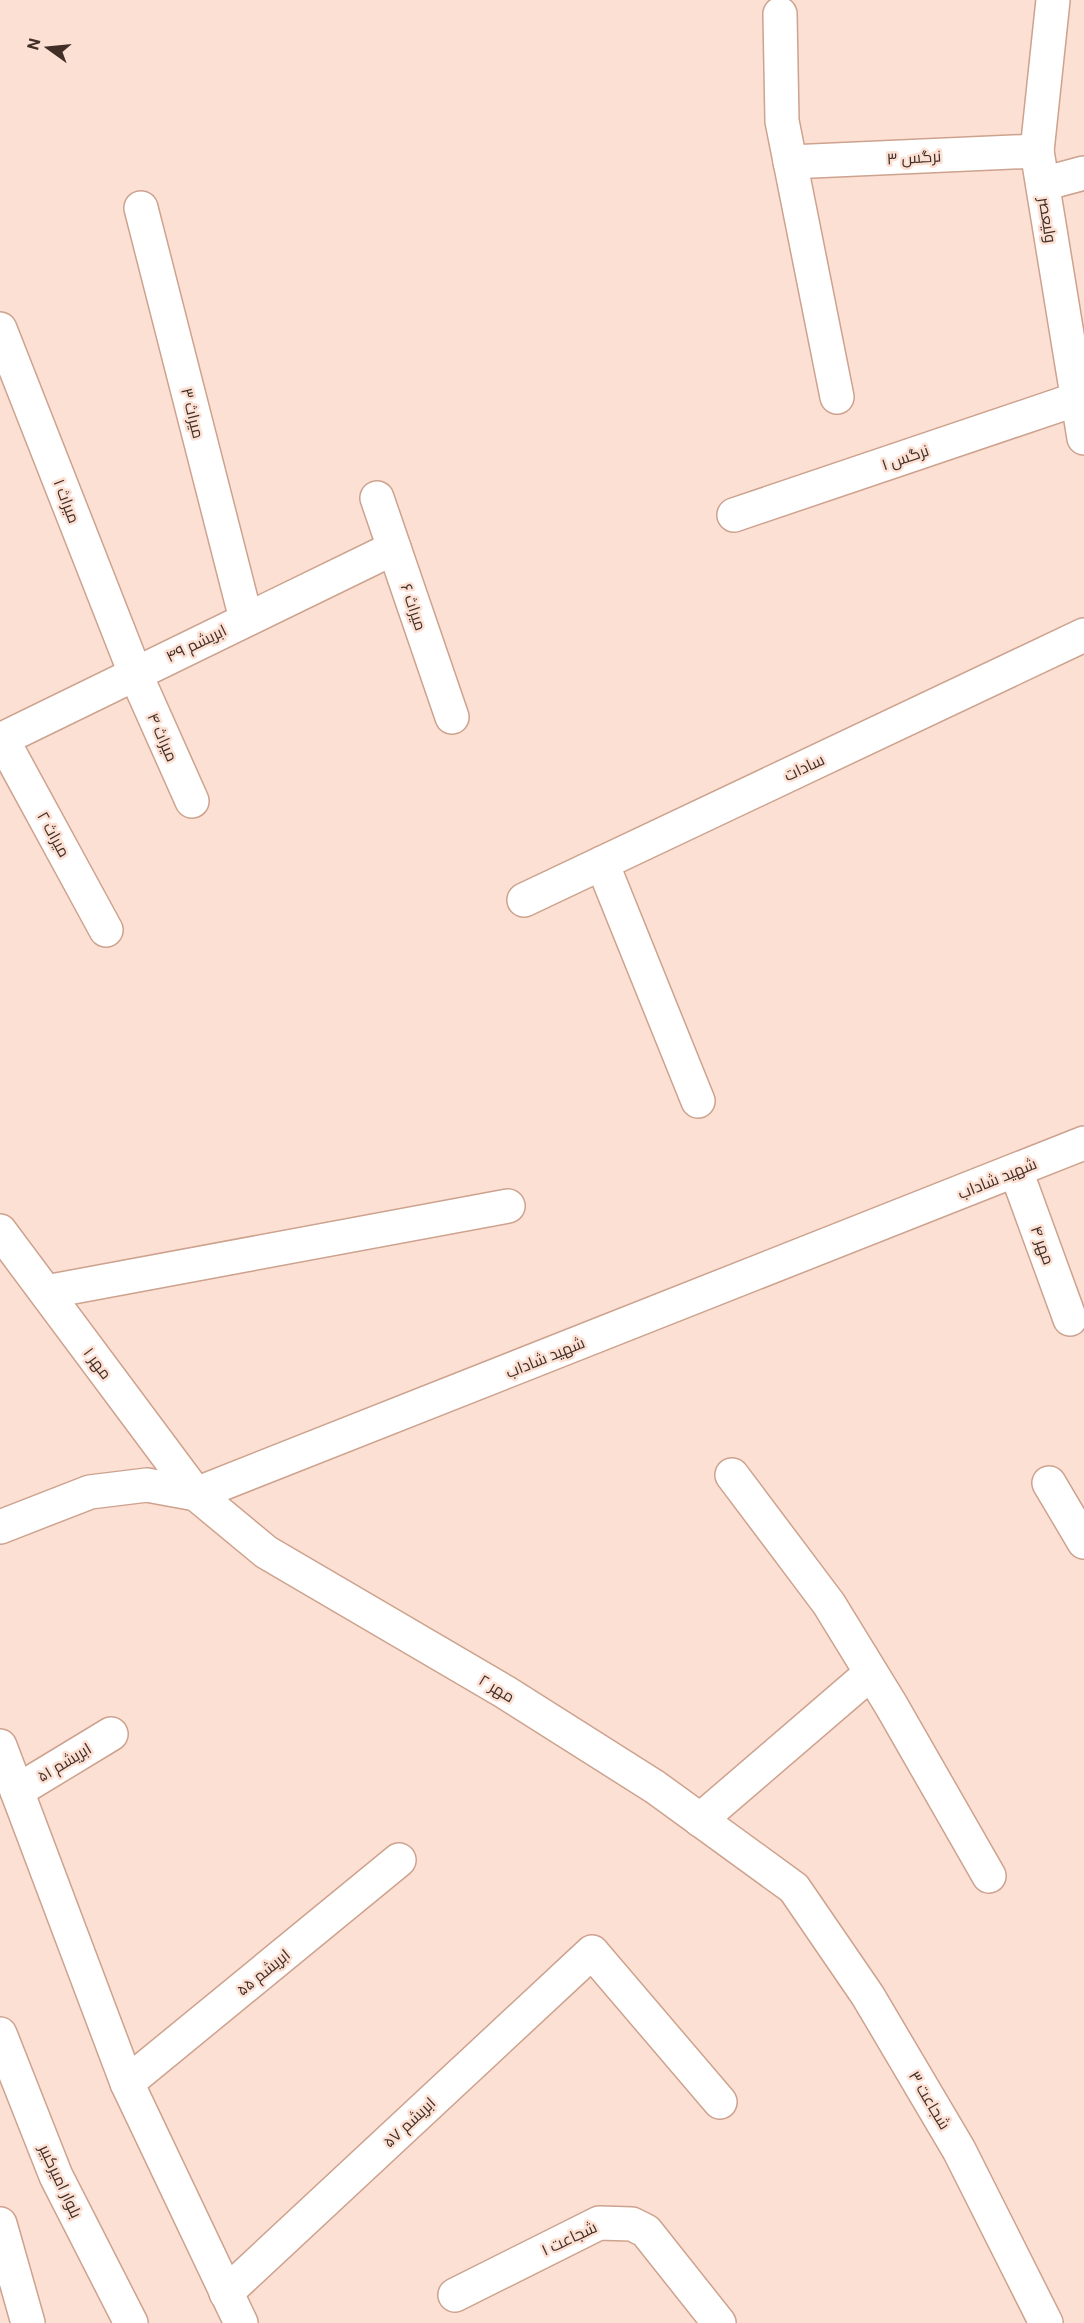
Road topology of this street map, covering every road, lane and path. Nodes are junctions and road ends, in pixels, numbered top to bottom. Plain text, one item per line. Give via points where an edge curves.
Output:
1 (1053, 0) edge
2 (780, 14) dead end
3 (1037, 151) junction
4 (790, 162) junction
5 (1084, 173) edge
6 (1043, 184) junction
7 (141, 208) dead end
8 (0, 329) edge
9 (837, 397) dead end
10 (1077, 399) junction
11 (1084, 438) edge
12 (377, 498) dead end
13 (734, 515) dead end
14 (394, 548) junction
15 (246, 619) junction
16 (1084, 635) edge
17 (135, 673) junction
18 (452, 717) dead end
19 (1, 740) edge
20 (192, 801) dead end
21 (602, 863) junction
22 (524, 900) dead end
23 (106, 930) dead end
24 (698, 1101) dead end
25 (1084, 1143) edge
26 (1016, 1171) junction
27 (508, 1206) dead end
28 (0, 1231) edge
29 (46, 1292) junction
30 (1070, 1319) dead end
31 (732, 1475) dead end
32 (1049, 1483) dead end
33 (196, 1494) junction
34 (0, 1527) edge
35 (1084, 1542) edge
36 (871, 1673) junction
37 (111, 1734) dead end
38 (0, 1746) edge
39 (17, 1791) junction
40 (700, 1820) junction
41 (399, 1860) dead end
42 (989, 1876) dead end
43 (794, 1888) joint
44 (0, 2034) edge
45 (127, 2083) junction
46 (720, 2102) dead end
47 (0, 2224) edge
48 (0, 2272) edge
49 (106, 2273) junction
50 (226, 2293) junction
51 (455, 2295) dead end
52 (29, 2322) edge
53 (107, 2323) edge
54 (131, 2323) edge
55 (241, 2323) edge
56 (719, 2323) edge
57 (1046, 2323) edge

1 - 3 street, ولیعصر
2 - 4 street via 782,121
3 - 4 street, نرگس ۳
3 - 6 street, ولیعصر
4 - 9 street
5 - 6 street
6 - 10 street, ولیعصر
7 - 15 street, میراث ۳
8 - 17 street, میراث ۱
10 - 11 street, ولیعصر
10 - 13 street, نرگس ۱
12 - 14 street, میراث ۶
14 - 15 street, ابریشم ۴۹
14 - 18 street, میراث ۶
15 - 17 street, ابریشم ۴۹
16 - 21 street, سادات
17 - 19 street, ابریشم ۴۹
17 - 20 street, میراث ۴
19 - 23 street, میراث ۲
21 - 22 street, سادات
21 - 24 street
25 - 26 street, شهید شاداب
26 - 30 street, مهر ۴
26 - 33 street, شهید شاداب
27 - 29 street
28 - 29 street, مهر ۱
29 - 33 street, مهر ۱
31 - 36 street via 829,1604
32 - 35 street
33 - 34 street via 147,1485 90,1492
33 - 40 street, مهر ۲ via 266,1552 505,1692
36 - 40 street
36 - 42 street
37 - 39 street, ابریشم ۵۱
38 - 39 street
39 - 45 street
40 - 43 street, مهر ۲
41 - 45 street, ابریشم ۵۵
43 - 57 street, شجاعت ۳ via 868,1996 953,2140
44 - 49 street, بلوار امیرکبیر via 56,2176
45 - 50 street
46 - 50 street, ابریشم ۵۷ via 592,1952
47 - 52 street
48 - 52 street
49 - 53 street
49 - 54 street, بلوار امیرکبیر
50 - 55 street
51 - 56 street, شجاعت ۱ via 599,2223 632,2224 646,2231

